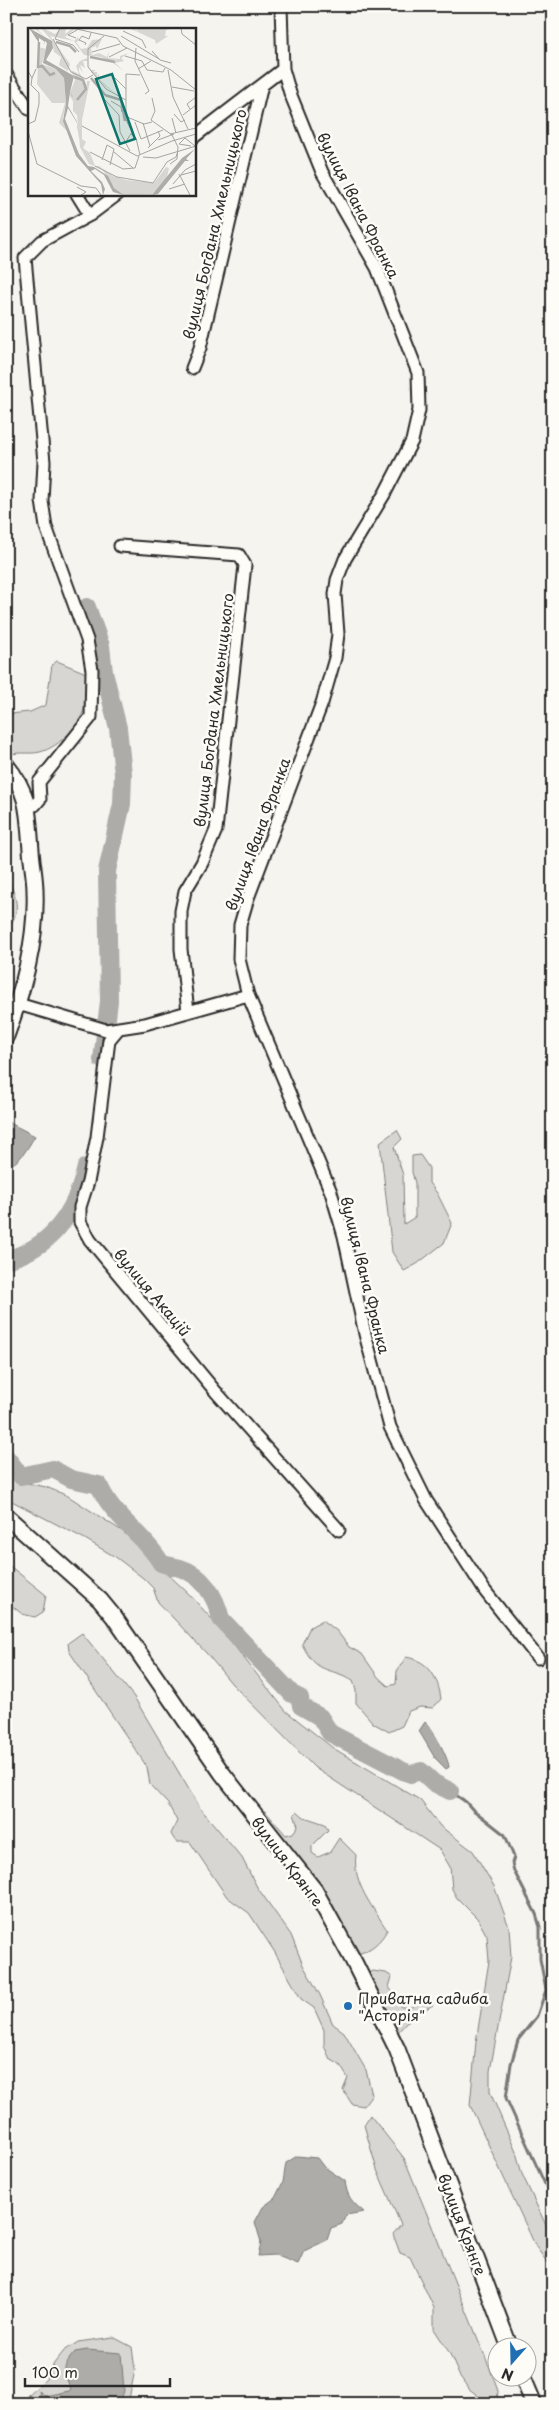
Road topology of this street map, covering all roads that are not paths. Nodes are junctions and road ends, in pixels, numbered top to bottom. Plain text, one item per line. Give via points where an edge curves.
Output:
1 (281, 6) edge
2 (283, 69) junction
3 (6, 74) edge
4 (262, 85) junction
5 (28, 108) edge
6 (195, 135) edge
7 (78, 195) edge
8 (117, 195) edge
9 (90, 215) junction
10 (192, 368) dead end
11 (120, 546) dead end
12 (6, 765) edge
13 (27, 806) junction
14 (248, 995) junction
15 (18, 1004) junction
16 (188, 1012) junction
17 (119, 1028) junction
18 (6, 1036) edge
19 (6, 1516) edge
20 (339, 1530) dead end
21 (538, 1658) dead end
22 (506, 2338) edge
23 (527, 2388) edge
24 (534, 2404) edge

1 - 2 street, вулиця Івана Франка
2 - 4 street, вулиця Богдана Хмельницького
2 - 14 street, вулиця Івана Франка via 322,172 380,277 418,373 419,410 412,441 345,559 337,580 335,658 322,703 240,925 239,959
3 - 5 street
4 - 6 street, вулиця Богдана Хмельницького
4 - 10 street, вулиця Богдана Хмельницького via 200,348
7 - 9 street
8 - 9 street
9 - 13 street via 42,241 24,258 44,462 46,527 87,640 92,670 91,718 39,782 40,799 35,805
11 - 16 street, вулиця Богдана Хмельницького via 239,554 245,565 216,830 185,891 181,912 181,948
12 - 13 street via 17,778
13 - 15 street via 35,892 31,952
14 - 16 street
14 - 21 street, вулиця Івана Франка via 331,1192 390,1427 426,1500 485,1591
15 - 17 street via 106,1030
15 - 18 street
16 - 17 street
17 - 20 street, вулиця Акацій via 109,1040 97,1137 80,1207 80,1222 90,1240 216,1392
19 - 22 street, вулиця Крянге via 114,1616 222,1772 314,1891 397,2049
23 - 24 street

